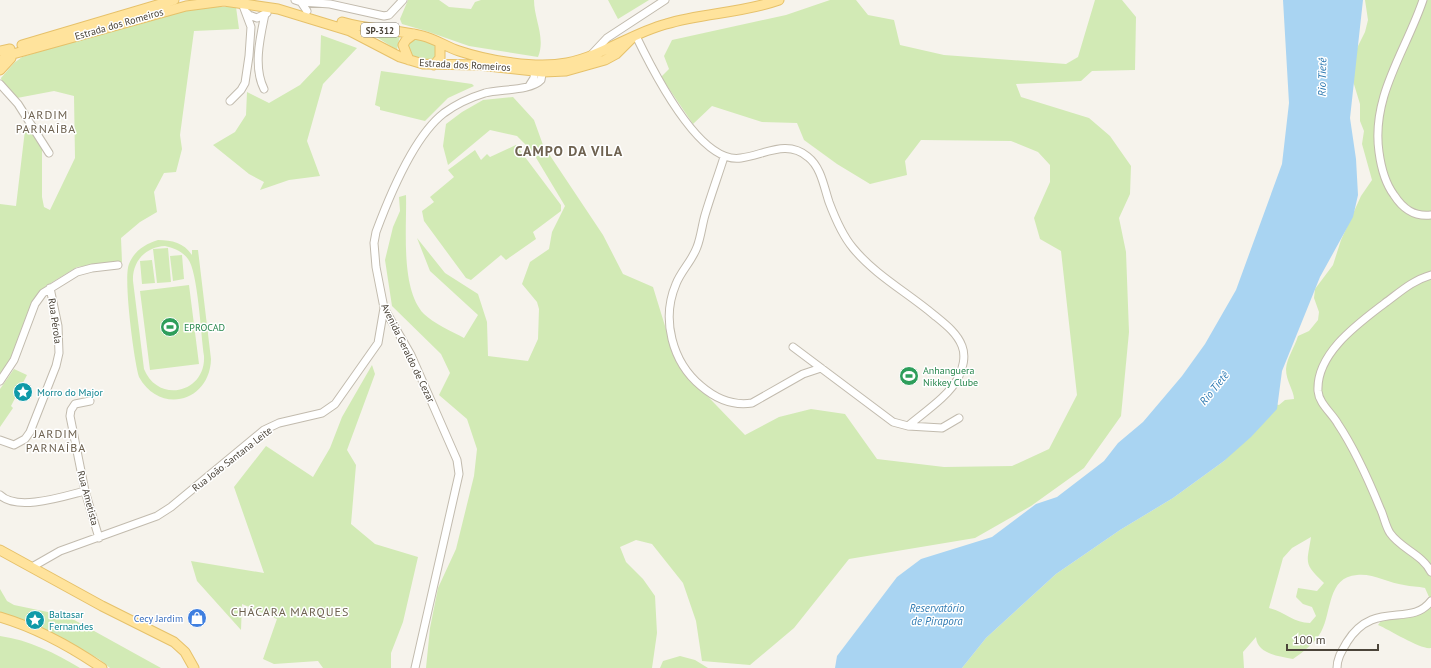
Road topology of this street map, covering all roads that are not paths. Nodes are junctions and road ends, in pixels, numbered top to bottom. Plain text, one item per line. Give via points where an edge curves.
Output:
1 (174, 0) edge
2 (266, 0) edge
3 (403, 0) edge
4 (665, 0) edge
5 (779, 0) edge
6 (1423, 0) edge
7 (298, 1) edge
8 (242, 3) junction
9 (273, 8) junction
10 (307, 11) junction
11 (246, 12) junction
12 (265, 14) junction
13 (414, 34) junction
14 (634, 37) junction
15 (440, 44) junction
16 (0, 50) edge
17 (14, 51) junction
18 (0, 54) edge
19 (590, 56) junction
20 (409, 60) junction
21 (0, 61) edge
22 (434, 65) junction
23 (539, 68) junction
24 (580, 68) junction
25 (0, 70) edge
26 (0, 84) edge
27 (264, 89) dead end
28 (230, 101) dead end
29 (49, 153) dead end
30 (724, 156) junction
31 (1431, 215) edge
32 (118, 265) dead end
33 (1431, 275) edge
34 (50, 288) junction
35 (384, 308) junction
36 (793, 346) dead end
37 (821, 368) junction
38 (0, 380) edge
39 (90, 401) dead end
40 (959, 418) dead end
41 (908, 426) junction
42 (0, 440) edge
43 (85, 491) junction
44 (0, 495) edge
45 (99, 538) junction
46 (0, 550) edge
47 (32, 567) junction
48 (1431, 572) edge
49 (1431, 601) edge
50 (0, 617) edge
51 (102, 668) edge
52 (194, 668) edge
53 (415, 668) edge
54 (1337, 668) edge

1 - 17 main road, Estrada dos Romeiros / SP-312
2 - 10 main road, Estrada dos Romeiros / SP-312
3 - 7 street via 389,15 384,16 330,4
4 - 19 street via 607,38
5 - 14 main road, Estrada dos Romeiros / SP-312 via 764,5 682,19
6 - 31 street via 1390,74 1380,108 1376,135 1380,163 1390,190 1399,203 1416,214
7 - 10 street
8 - 9 main road, Estrada dos Romeiros / SP-312
8 - 11 street
8 - 17 main road, Estrada dos Romeiros / SP-312 via 224,1 186,6
9 - 12 street
9 - 20 main road, Estrada dos Romeiros / SP-312 via 350,31
10 - 13 main road, Estrada dos Romeiros / SP-312 via 363,28
11 - 12 street via 257,18
11 - 28 street via 251,27 245,83
12 - 27 street via 258,67 259,81
13 - 15 main road, Estrada dos Romeiros / SP-312
13 - 20 main road via 403,45
14 - 19 main road, Estrada dos Romeiros / SP-312
14 - 24 main road, Estrada dos Romeiros / SP-312 via 616,54
14 - 30 street via 661,86 683,118 709,146
15 - 22 main road via 440,58
15 - 23 main road, Estrada dos Romeiros / SP-312 via 472,55
16 - 17 main road
17 - 18 main road, Estrada dos Romeiros / SP-312
17 - 21 main road
17 - 25 main road, Estrada dos Romeiros / SP-312
19 - 23 main road, Estrada dos Romeiros / SP-312
19 - 24 street
20 - 22 main road, Estrada dos Romeiros / SP-312
22 - 23 main road, Estrada dos Romeiros / SP-312
23 - 24 main road, Estrada dos Romeiros / SP-312 via 566,71
23 - 35 street, Avenida Geraldo de Cezar via 541,80 535,85 486,93 472,98 444,113 420,140 402,173 376,232 376,267
26 - 29 street via 21,108
30 - 37 street via 697,245 675,284 671,298 670,330 681,364 693,379 709,392 730,402 743,404 752,403 803,374
30 - 41 street via 741,158 786,148 809,158 819,172 842,232 854,249 945,324 959,339 964,357 958,379
32 - 34 street, Rua Pérola via 84,269
33 - 48 street via 1407,286 1349,331 1331,353 1318,381 1318,393 1323,404 1338,424 1389,532 1397,542 1421,558
34 - 38 street, Rua Pérola via 35,304 18,352
34 - 42 street, Rua Pérola via 60,343 56,366 25,439 14,445 8,445
35 - 45 street, Rua João Santana Leite via 378,343 341,398 329,410 271,426 171,507 150,519
35 - 53 street, Avenida Geraldo de Cezar via 411,355 457,460 459,474
36 - 37 street
37 - 41 street via 887,418
39 - 43 street, Rua Ametista via 75,404 70,416
40 - 41 street via 942,428
43 - 44 street via 47,501 15,502
43 - 45 street, Rua Ametista
45 - 47 street, Rua João Santana Leite via 60,551
46 - 47 main road
47 - 52 main road via 174,642 186,652
49 - 54 street via 1423,610 1417,612 1379,616 1368,621 1349,639 1339,656
50 - 51 main road via 70,647

